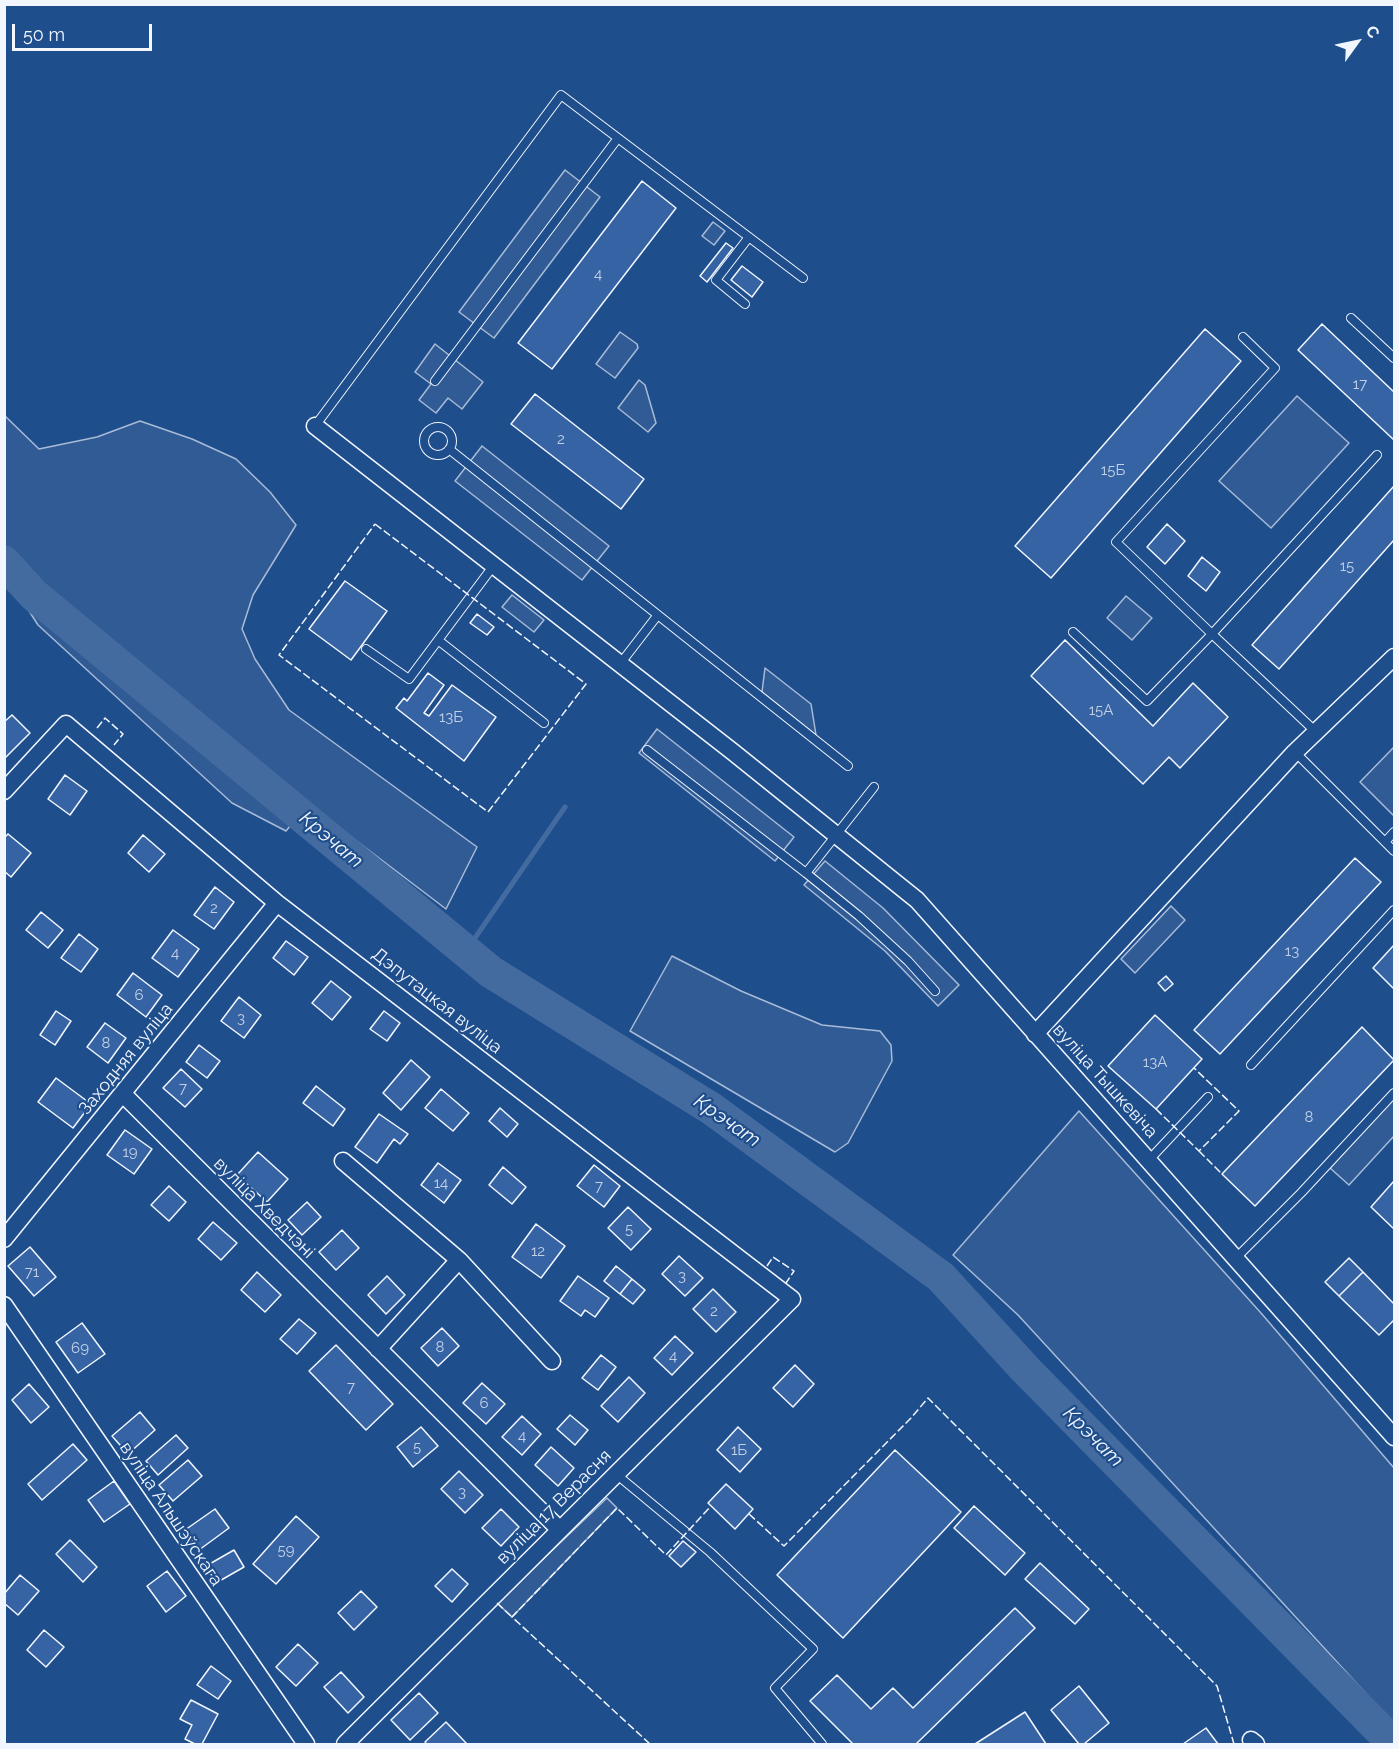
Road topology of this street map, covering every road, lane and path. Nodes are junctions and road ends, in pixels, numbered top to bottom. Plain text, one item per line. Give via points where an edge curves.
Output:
1 (618, 138) junction
2 (749, 237) junction
3 (803, 278) dead end
4 (745, 304) dead end
5 (1352, 318) dead end
6 (1243, 338) dead end
7 (1395, 358) edge
8 (435, 381) dead end
9 (315, 426) joint
10 (449, 449) dead end
11 (1377, 455) dead end
12 (494, 565) junction
13 (657, 616) junction
14 (1073, 632) dead end
15 (1212, 634) junction
16 (438, 640) junction
17 (366, 649) dead end
18 (1395, 657) edge
19 (620, 664) junction
20 (544, 723) dead end
21 (1315, 732) junction
22 (647, 750) dead end
23 (1295, 752) junction
24 (848, 766) dead end
25 (874, 788) dead end
26 (4, 791) edge
27 (1395, 832) edge
28 (836, 835) junction
29 (1385, 842) junction
30 (1395, 851) edge
31 (806, 873) junction
32 (277, 903) junction
33 (1395, 910) edge
34 (935, 991) dead end
35 (1035, 1034) junction
36 (1251, 1065) dead end
37 (1395, 1093) edge
38 (123, 1094) junction
39 (1208, 1097) dead end
40 (343, 1161) dead end
41 (1149, 1161) junction
42 (4, 1239) edge
43 (1236, 1258) junction
44 (459, 1260) junction
45 (792, 1299) joint
46 (4, 1305) edge
47 (378, 1349) junction
48 (552, 1361) dead end
49 (1392, 1429) edge
50 (616, 1474) junction
51 (560, 1529) junction
52 (306, 1744) edge
53 (345, 1744) edge
54 (822, 1744) edge

1 - 2 lane
1 - 8 lane
1 - 9 lane via 561,95
2 - 3 lane
2 - 4 lane via 716,280
5 - 7 lane
6 - 15 lane via 1275,368 1116,542
9 - 12 street
10 - 13 lane
11 - 15 lane
12 - 16 lane
12 - 19 street
13 - 19 lane
13 - 24 lane
14 - 15 lane via 1147,701
15 - 21 lane
16 - 17 lane via 409,679
16 - 20 lane
18 - 21 street, вуліца Тышкевіча
19 - 28 street
21 - 23 street, вуліца Тышкевіча
22 - 31 lane
23 - 29 lane
23 - 35 street, вуліца Тышкевіча
25 - 28 lane
26 - 32 street, Дэпутацкая вуліца via 66,724
27 - 29 lane
28 - 31 lane
28 - 35 street via 917,900
29 - 30 lane
31 - 34 lane via 860,916
32 - 38 street, Заходняя вуліца
32 - 45 street, Дэпутацкая вуліца
33 - 36 lane
35 - 41 street, вуліца Тышкевіча
37 - 43 lane
38 - 42 street, Заходняя вуліца
38 - 47 street, вуліца Хведчэні
39 - 41 lane
40 - 44 street
41 - 43 street, вуліца Тышкевіча
43 - 49 street, вуліца Тышкевіча
44 - 47 street
44 - 48 street
45 - 50 street, вуліца 17 Верасня
46 - 52 street, вуліца Альшэўскага
47 - 51 street, вуліца Хведчэні
50 - 51 street, вуліца 17 Верасня
50 - 54 lane via 710,1552 813,1649 775,1688
51 - 53 street, вуліца 17 Верасня

